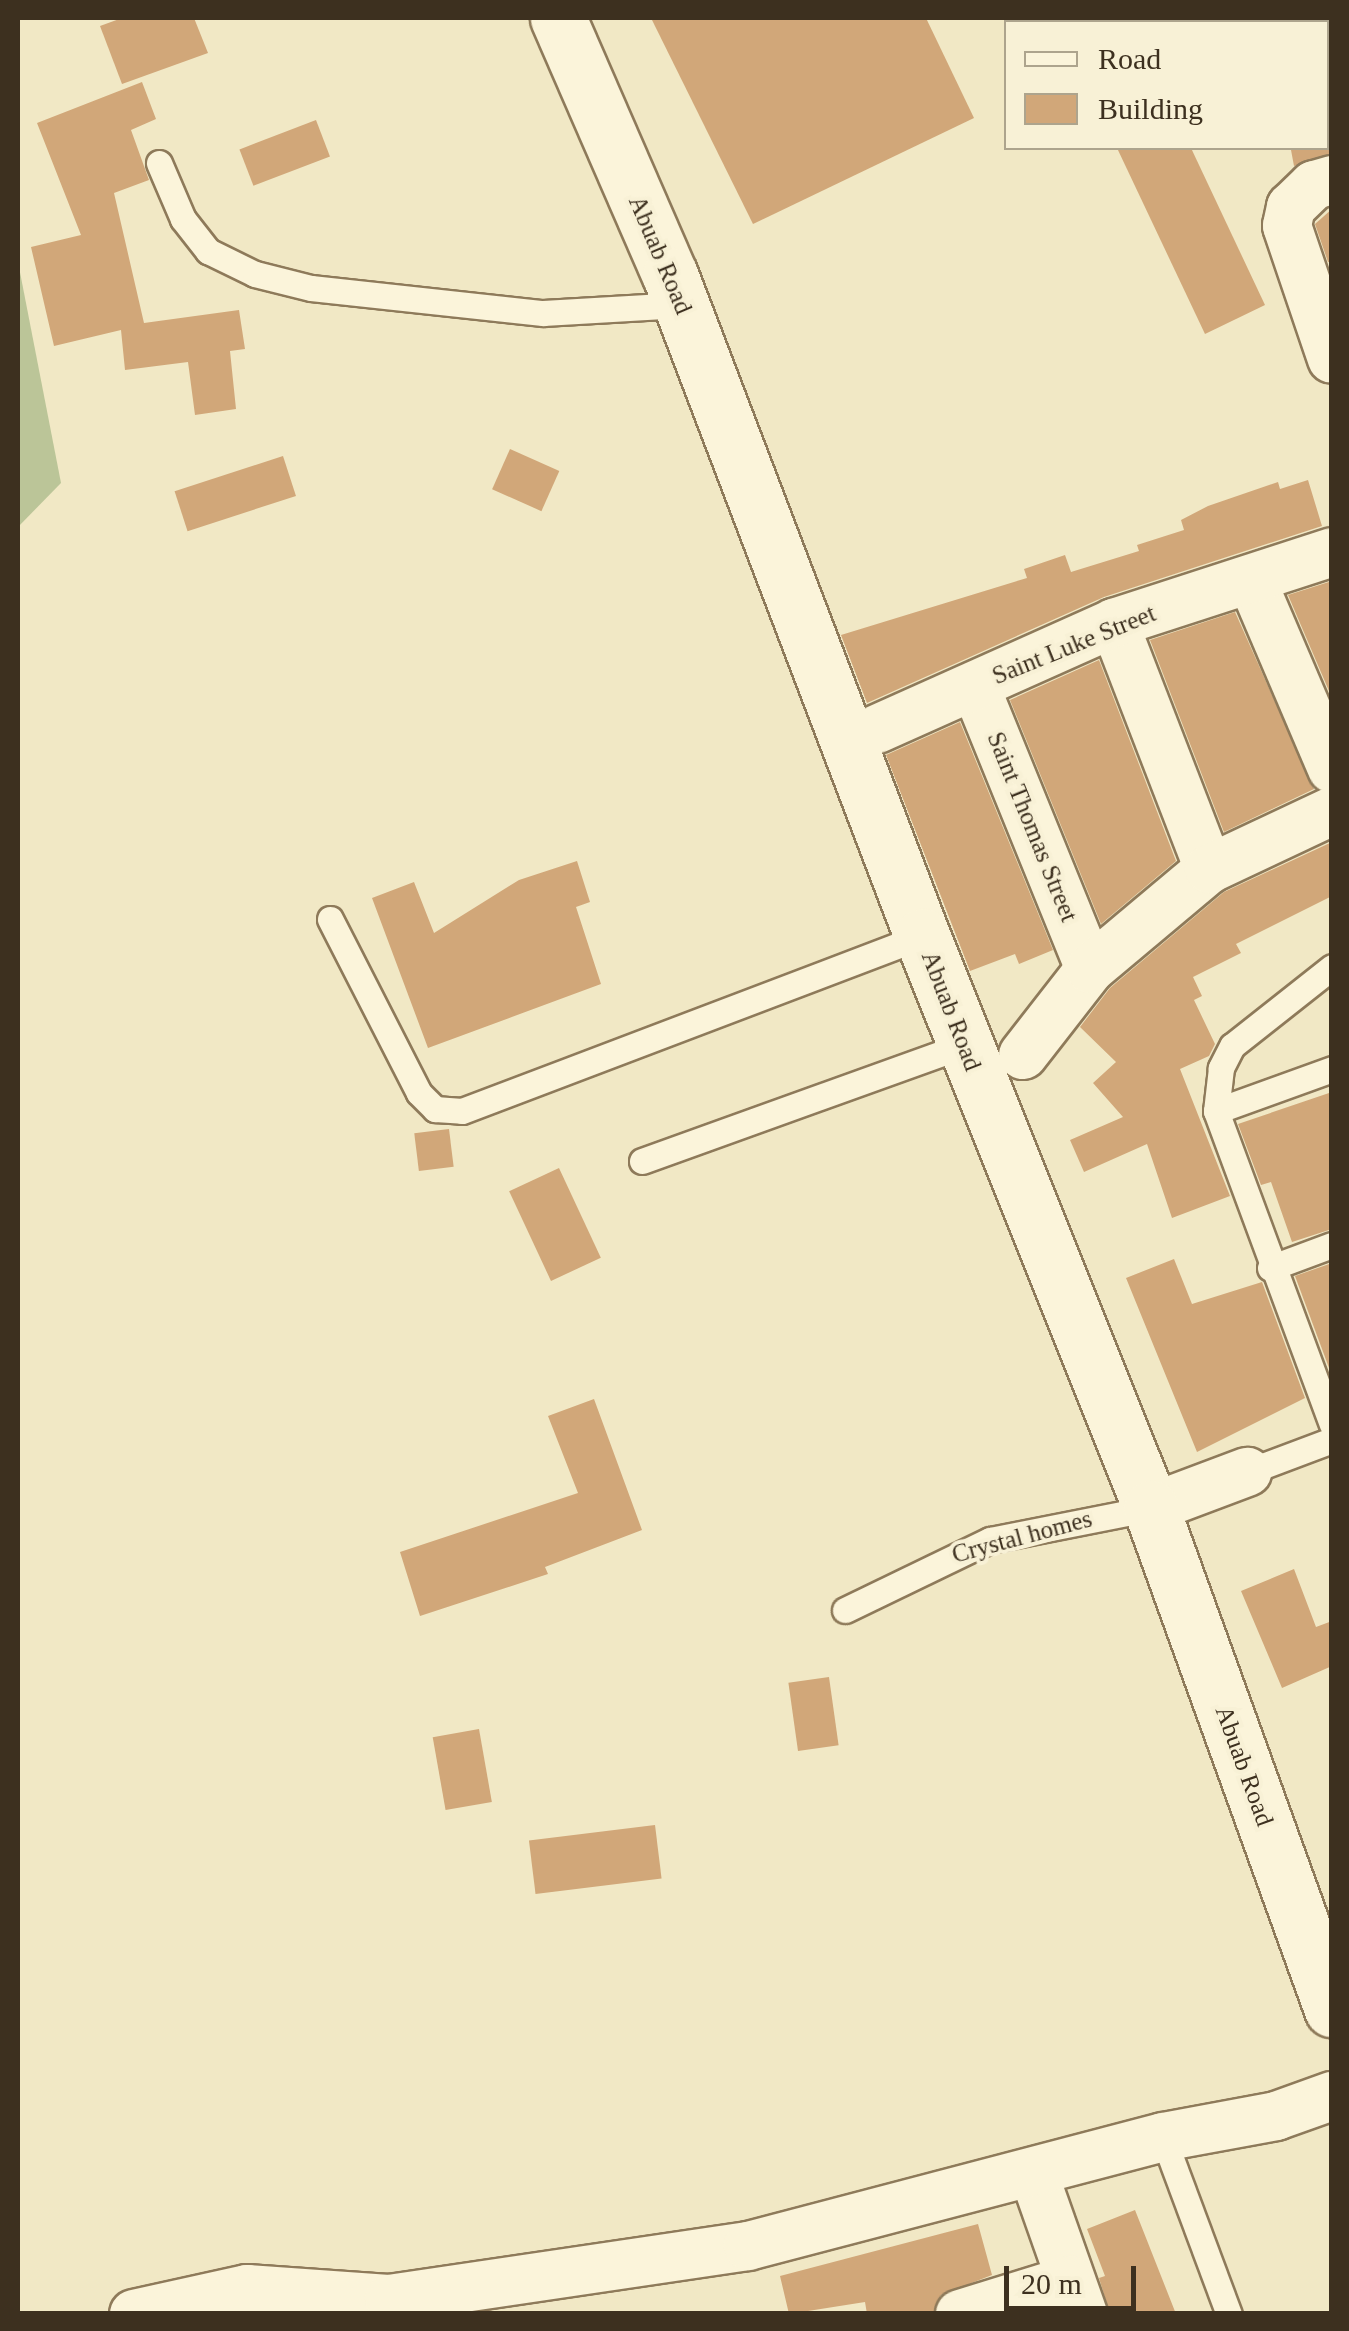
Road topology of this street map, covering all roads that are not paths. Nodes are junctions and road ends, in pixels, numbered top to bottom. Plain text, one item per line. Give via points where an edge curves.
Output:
1 (558, 18) edge
2 (160, 163) dead end
3 (1332, 180) edge
4 (682, 305) junction
5 (1332, 359) edge
6 (1332, 552) edge
7 (1252, 581) junction
8 (1114, 623) junction
9 (975, 686) junction
10 (877, 729) dead end
11 (1332, 769) edge
12 (1332, 811) edge
13 (1209, 868) junction
14 (330, 918) dead end
15 (922, 936) junction
16 (1332, 968) edge
17 (1090, 969) junction
18 (964, 1044) junction
19 (1023, 1054) dead end
20 (1332, 1069) edge
21 (1216, 1111) junction
22 (642, 1161) dead end
23 (1332, 1245) edge
24 (1270, 1268) junction
25 (1332, 1424) edge
26 (1332, 1440) edge
27 (1247, 1472) joint
28 (1151, 1508) junction
29 (845, 1610) dead end
30 (1332, 2009) edge
31 (1332, 2096) edge
32 (1163, 2137) junction
33 (1033, 2172) junction
34 (1076, 2297) edge
35 (134, 2314) edge
36 (960, 2314) edge
37 (1229, 2314) edge

1 - 4 street, Abuab Road
2 - 4 lane via 183,218 208,251 255,274 311,288 543,313
3 - 5 street via 1314,185 1291,207 1287,226
4 - 15 street, Abuab Road
6 - 7 street, Saint Luke Street
7 - 8 street, Saint Luke Street
7 - 11 street
8 - 9 street, Saint Luke Street
8 - 13 street
9 - 10 street, Saint Luke Street
9 - 17 street, Saint Thomas Street
12 - 13 street
13 - 17 street
14 - 15 lane via 419,1093 436,1108 462,1110
15 - 18 street, Abuab Road
16 - 21 lane via 1232,1046 1221,1068
17 - 19 street
18 - 22 lane
18 - 28 street, Abuab Road
20 - 21 lane
21 - 24 lane
23 - 24 lane
24 - 25 lane
26 - 27 lane
27 - 28 street
28 - 29 lane, Crystal homes via 990,1540
28 - 30 street, Abuab Road
31 - 32 street via 1276,2116
32 - 33 street
32 - 37 lane
33 - 34 street
33 - 35 street via 748,2246 389,2299 247,2290
34 - 36 street

